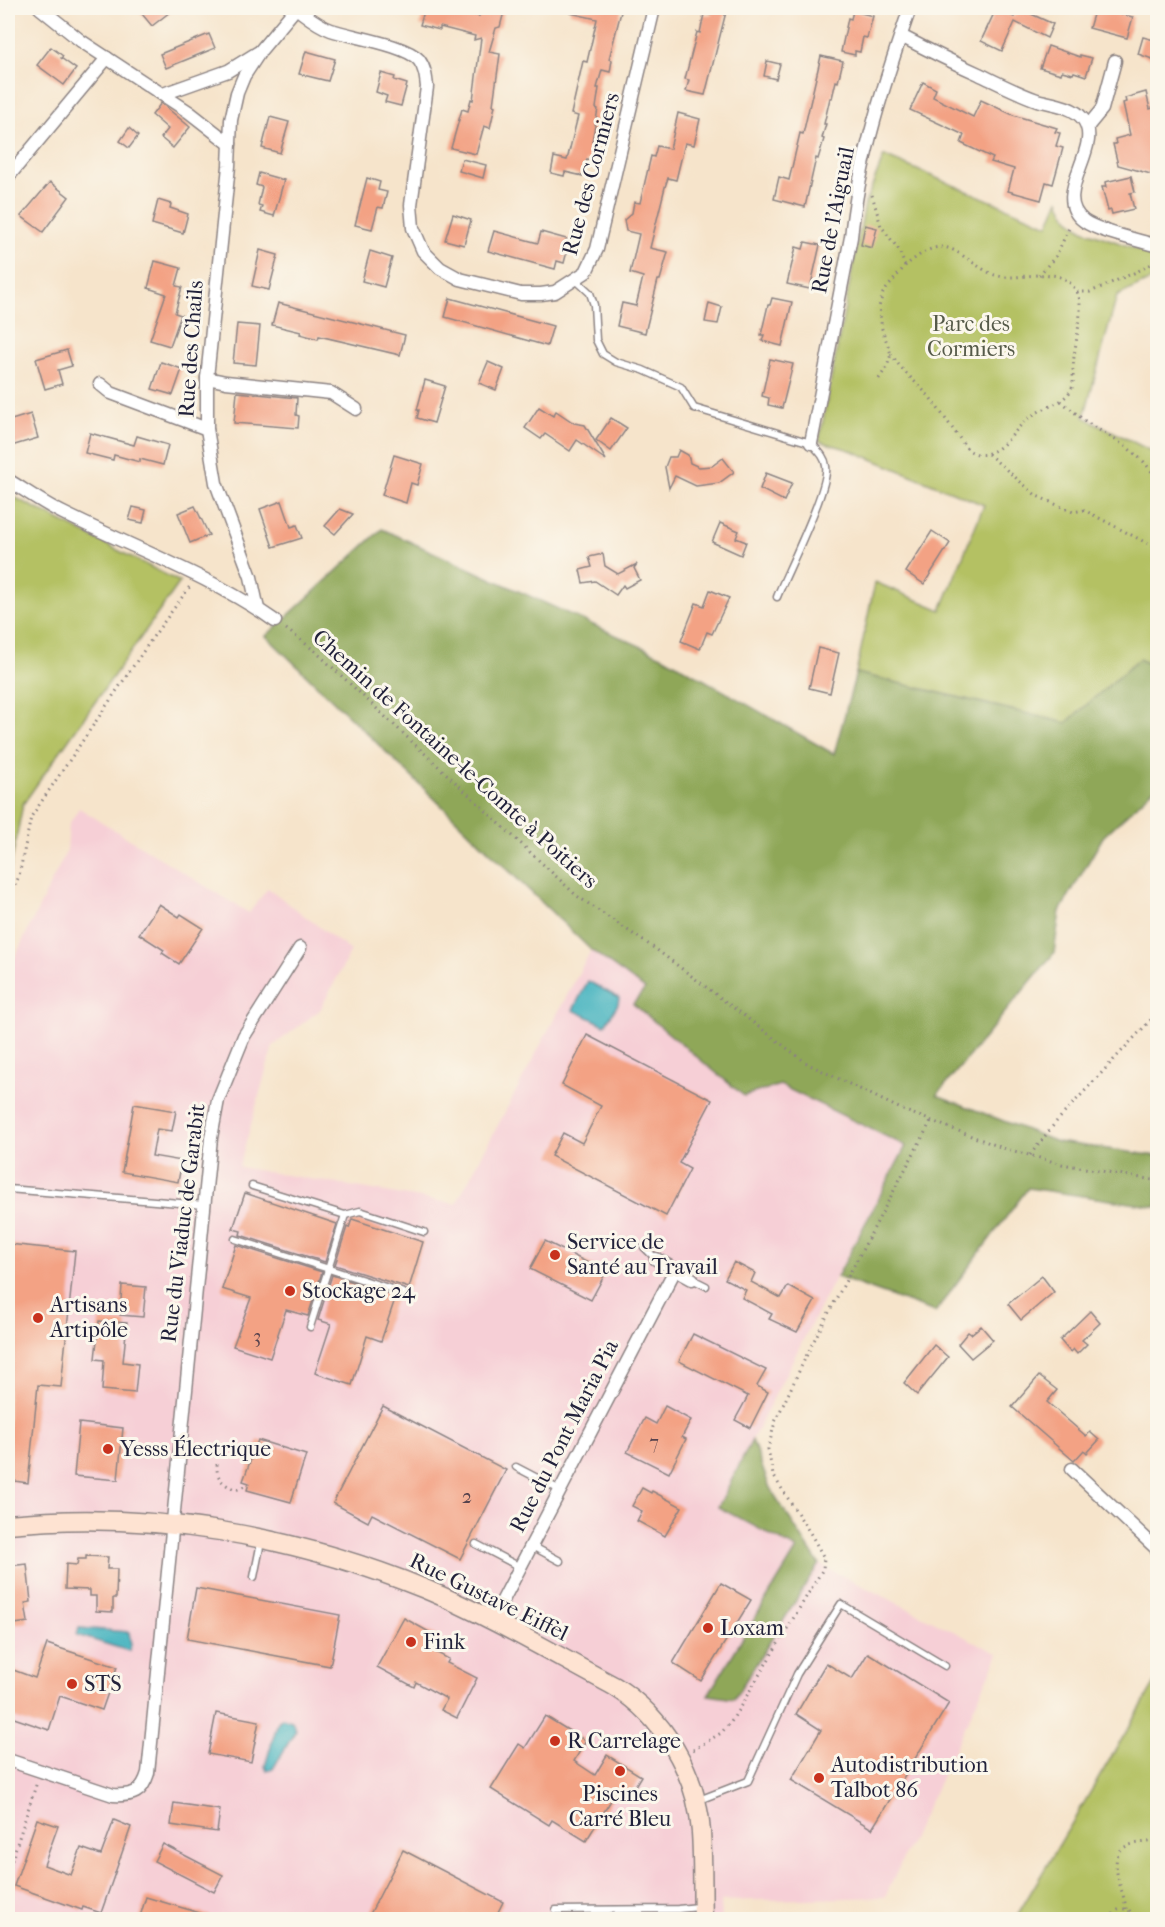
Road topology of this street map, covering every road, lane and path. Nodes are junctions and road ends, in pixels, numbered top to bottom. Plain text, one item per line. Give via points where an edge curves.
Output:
1 (40, 8) edge
2 (296, 8) edge
3 (654, 8) edge
4 (910, 8) edge
5 (900, 36) junction
6 (261, 50) junction
7 (107, 58) junction
8 (1115, 61) dead end
9 (163, 94) junction
10 (1088, 126) junction
11 (230, 144) junction
12 (863, 168) junction
13 (8, 177) edge
14 (1076, 212) junction
15 (1158, 246) edge
16 (1158, 261) edge
17 (905, 266) junction
18 (1039, 275) junction
19 (576, 280) junction
20 (1077, 292) junction
21 (891, 354) junction
22 (207, 378) junction
23 (878, 380) dead end
24 (100, 384) dead end
25 (1061, 401) junction
26 (356, 409) dead end
27 (207, 429) junction
28 (811, 443) junction
29 (988, 454) junction
30 (1158, 479) edge
31 (8, 480) edge
32 (1158, 549) edge
33 (197, 577) junction
34 (777, 597) dead end
35 (258, 609) junction
36 (275, 621) joint
37 (8, 902) edge
38 (300, 948) dead end
39 (1158, 1012) edge
40 (931, 1121) junction
41 (1030, 1155) junction
42 (1158, 1181) edge
43 (252, 1186) dead end
44 (8, 1189) edge
45 (204, 1205) junction
46 (345, 1215) junction
47 (424, 1232) dead end
48 (235, 1239) dead end
49 (644, 1247) dead end
50 (656, 1259) joint
51 (328, 1269) junction
52 (675, 1270) junction
53 (692, 1279) joint
54 (706, 1286) dead end
55 (404, 1293) dead end
56 (310, 1327) dead end
57 (217, 1464) dead end
58 (516, 1467) dead end
59 (1072, 1469) dead end
60 (246, 1485) dead end
61 (560, 1490) junction
62 (8, 1524) edge
63 (173, 1524) junction
64 (261, 1538) junction
65 (476, 1544) dead end
66 (531, 1545) junction
67 (1158, 1550) edge
68 (560, 1561) dead end
69 (520, 1567) junction
70 (254, 1577) dead end
71 (492, 1621) junction
72 (945, 1666) dead end
73 (680, 1758) junction
74 (8, 1760) edge
75 (41, 1771) junction
76 (696, 1802) junction
77 (1158, 1840) edge
78 (8, 1872) edge
79 (1126, 1908) junction
80 (556, 1910) dead end
81 (703, 1913) edge
82 (1111, 1920) edge
83 (1136, 1920) edge

1 - 7 street
2 - 6 street
2 - 19 street, Rue des Cormiers via 332,30 405,51 418,59 426,72 411,205 413,228 423,251 440,268 460,279 520,294 555,292
3 - 19 street, Rue des Cormiers via 597,249 586,273
4 - 5 street, Rue de l’Aiguail
5 - 10 street via 1016,92 1073,111
5 - 12 street, Rue de l’Aiguail
6 - 9 street via 228,71
6 - 11 street, Rue des Chails via 241,84 231,120
7 - 9 street
7 - 13 street
8 - 10 street via 1102,110
9 - 11 street
10 - 14 street via 1073,193
11 - 22 street, Rue des Chails
12 - 17 path via 881,225
12 - 28 street, Rue de l’Aiguail
14 - 15 street via 1085,221
14 - 18 path via 1056,256
16 - 20 path via 1090,292
17 - 18 path via 936,247 948,248 990,274 1012,278
17 - 21 path via 883,293 879,308
18 - 20 path via 1059,276
19 - 28 lane via 590,293 596,340 603,354 681,387 694,408
20 - 25 path via 1080,306 1073,384
21 - 23 path
21 - 29 path via 968,450 977,455
22 - 26 street via 331,393
22 - 27 street, Rue des Chails
24 - 27 street via 111,393
25 - 29 path via 1029,417 1011,438
25 - 30 path via 1128,448
27 - 35 street, Rue des Chails via 216,483 251,577
28 - 34 lane via 824,457 825,481
29 - 32 path via 1037,496 1073,512 1084,510
31 - 33 street via 60,512
33 - 35 street
33 - 37 path via 31,817 20,876
35 - 36 street
36 - 40 path, Chemin de Fontaine-le-Comte à Poitiers via 315,651 577,896 657,950 808,1064
38 - 45 street, Rue du Viaduc de Garabit via 259,1009 231,1065 218,1100
39 - 41 path
40 - 41 path, Chemin de Fontaine-le-Comte à Poitiers
40 - 73 path via 811,1346 775,1422 768,1449 773,1475 820,1550 823,1569 731,1722
41 - 42 path, Chemin de Fontaine-le-Comte à Poitiers
43 - 46 lane
44 - 45 lane
45 - 63 street, Rue du Viaduc de Garabit
46 - 47 lane via 360,1210
46 - 51 lane
48 - 51 lane
49 - 50 lane
50 - 52 street
51 - 55 lane
51 - 56 lane
52 - 53 street
52 - 61 street, Rue du Pont Maria Pia
53 - 54 lane
57 - 60 path via 219,1480 225,1485 236,1490
58 - 61 lane
59 - 67 street
61 - 66 street, Rue du Pont Maria Pia
62 - 63 street, Rue Gustave Eiffel via 90,1519
63 - 64 street, Rue Gustave Eiffel
63 - 75 street, Rue du Viaduc de Garabit via 145,1784 126,1796 113,1795
64 - 70 lane
64 - 71 street, Rue Gustave Eiffel via 389,1575
65 - 69 lane
66 - 68 lane
66 - 69 street, Rue du Pont Maria Pia
69 - 71 street, Rue du Pont Maria Pia
71 - 73 street, Rue Gustave Eiffel via 629,1695 656,1722
72 - 76 lane via 841,1604 797,1674 748,1780
73 - 76 street, Rue Gustave Eiffel
74 - 75 street
75 - 78 path
76 - 81 street, Rue Gustave Eiffel via 701,1830
77 - 79 path via 1121,1850 1116,1875
79 - 82 path via 1117,1910
79 - 83 path
80 - 81 lane via 678,1909

